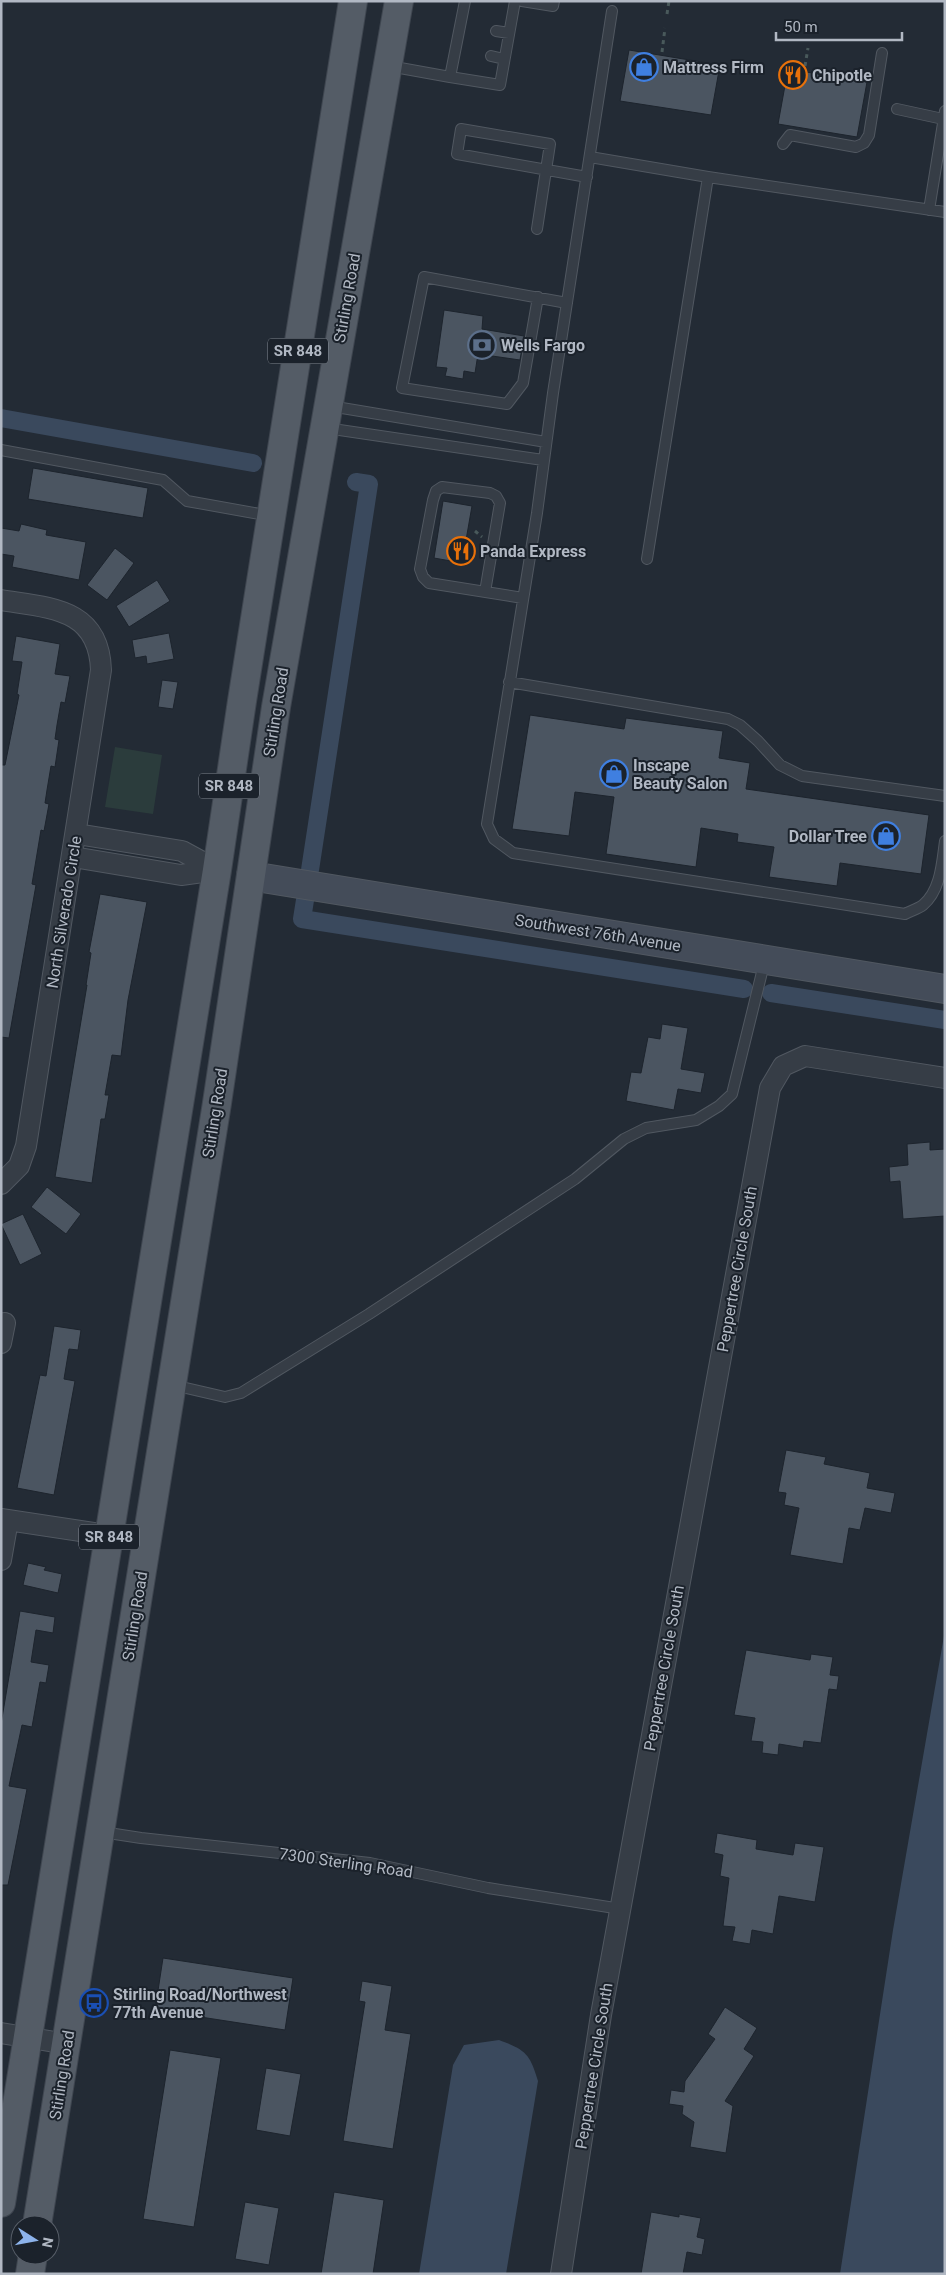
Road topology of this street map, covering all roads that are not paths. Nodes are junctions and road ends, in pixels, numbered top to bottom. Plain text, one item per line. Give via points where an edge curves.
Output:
1 (353, 1) edge
2 (399, 1) edge
3 (465, 1) edge
4 (515, 1) edge
5 (522, 1) edge
6 (554, 1) edge
7 (612, 11) dead end
8 (496, 31) dead end
9 (509, 34) junction
10 (882, 53) dead end
11 (491, 56) dead end
12 (504, 58) junction
13 (388, 66) junction
14 (450, 77) junction
15 (897, 109) dead end
16 (944, 115) edge
17 (943, 135) edge
18 (783, 144) dead end
19 (590, 157) junction
20 (546, 170) junction
21 (587, 177) junction
22 (708, 177) junction
23 (929, 210) junction
24 (945, 212) edge
25 (537, 229) dead end
26 (538, 297) junction
27 (567, 303) junction
28 (326, 417) junction
29 (546, 442) junction
30 (1, 450) edge
31 (543, 460) junction
32 (271, 520) junction
33 (647, 559) dead end
34 (300, 571) junction
35 (485, 592) junction
36 (523, 598) junction
37 (1, 600) edge
38 (510, 682) junction
39 (945, 796) edge
40 (77, 834) junction
41 (945, 841) edge
42 (73, 857) junction
43 (217, 870) junction
44 (251, 876) junction
45 (244, 922) junction
46 (765, 960) junction
47 (945, 989) edge
48 (945, 1078) edge
49 (1, 1184) edge
50 (5, 1323) dead end
51 (1, 1343) edge
52 (172, 1385) junction
53 (4, 1519) edge
54 (109, 1534) junction
55 (147, 1541) junction
56 (1, 1560) edge
57 (100, 1832) junction
58 (620, 1909) junction
59 (1, 2033) edge
60 (28, 2038) junction
61 (67, 2044) junction
62 (1, 2203) edge
63 (39, 2215) edge
64 (561, 2274) edge

1 - 32 main road, SR 848
2 - 13 main road, Stirling Road / SR 848
3 - 14 lane via 460,52
4 - 9 lane
5 - 6 lane via 553,6
7 - 19 lane
8 - 9 lane
9 - 12 lane
10 - 18 lane via 869,135 864,143 856,147 790,135
11 - 12 lane
12 - 14 lane via 500,85
13 - 14 lane
13 - 28 main road, Stirling Road / SR 848
15 - 16 lane
16 - 17 lane
17 - 23 lane
19 - 21 lane
19 - 22 lane
20 - 20 lane via 457,154 461,129 550,144
20 - 21 lane
20 - 25 lane
21 - 27 lane
22 - 23 lane
22 - 33 lane
23 - 24 lane
26 - 26 lane via 523,383 507,404 402,388 424,277
26 - 27 lane
27 - 29 lane
28 - 29 lane
28 - 31 lane
28 - 34 main road, Stirling Road / SR 848
29 - 31 lane
30 - 32 lane via 163,480 187,501
31 - 36 lane
32 - 34 main road via 289,544
32 - 43 main road, SR 848
34 - 44 main road, Stirling Road / SR 848
35 - 35 lane via 429,583 423,577 420,568 433,500 442,486 490,493 500,503
35 - 36 lane
36 - 38 lane
37 - 40 street, North Silverado Circle via 61,611 79,620 92,633 99,650 102,670
38 - 39 lane via 728,719 740,725 780,765 802,776
38 - 41 lane via 487,824 494,838 513,853 905,914 923,905 934,890
40 - 42 street, North Silverado Circle
40 - 43 street via 182,851
42 - 43 street via 181,875
42 - 49 street, North Silverado Circle via 26,1146 19,1166
43 - 45 main road via 232,889
43 - 54 main road, SR 848
44 - 45 main road, Stirling Road / SR 848
44 - 46 street, Southwest 76th Avenue
45 - 52 main road, Stirling Road / SR 848
46 - 47 street, Southwest 76th Avenue
46 - 52 lane via 732,1094 719,1106 696,1120 646,1128 624,1139 575,1179 369,1314 241,1393 226,1397
48 - 58 street, Peppertree Circle South via 805,1056 783,1066 770,1088
50 - 51 street
52 - 55 main road, Stirling Road / SR 848
53 - 54 street
53 - 56 street
54 - 55 street
54 - 60 main road, SR 848
55 - 57 main road, Stirling Road / SR 848
57 - 58 lane, 7300 Sterling Road via 370,1863 488,1888
57 - 61 main road, Stirling Road / SR 848
58 - 64 street, Peppertree Circle South
59 - 60 street
60 - 61 street
60 - 62 main road, SR 848
61 - 63 main road, Stirling Road / SR 848

